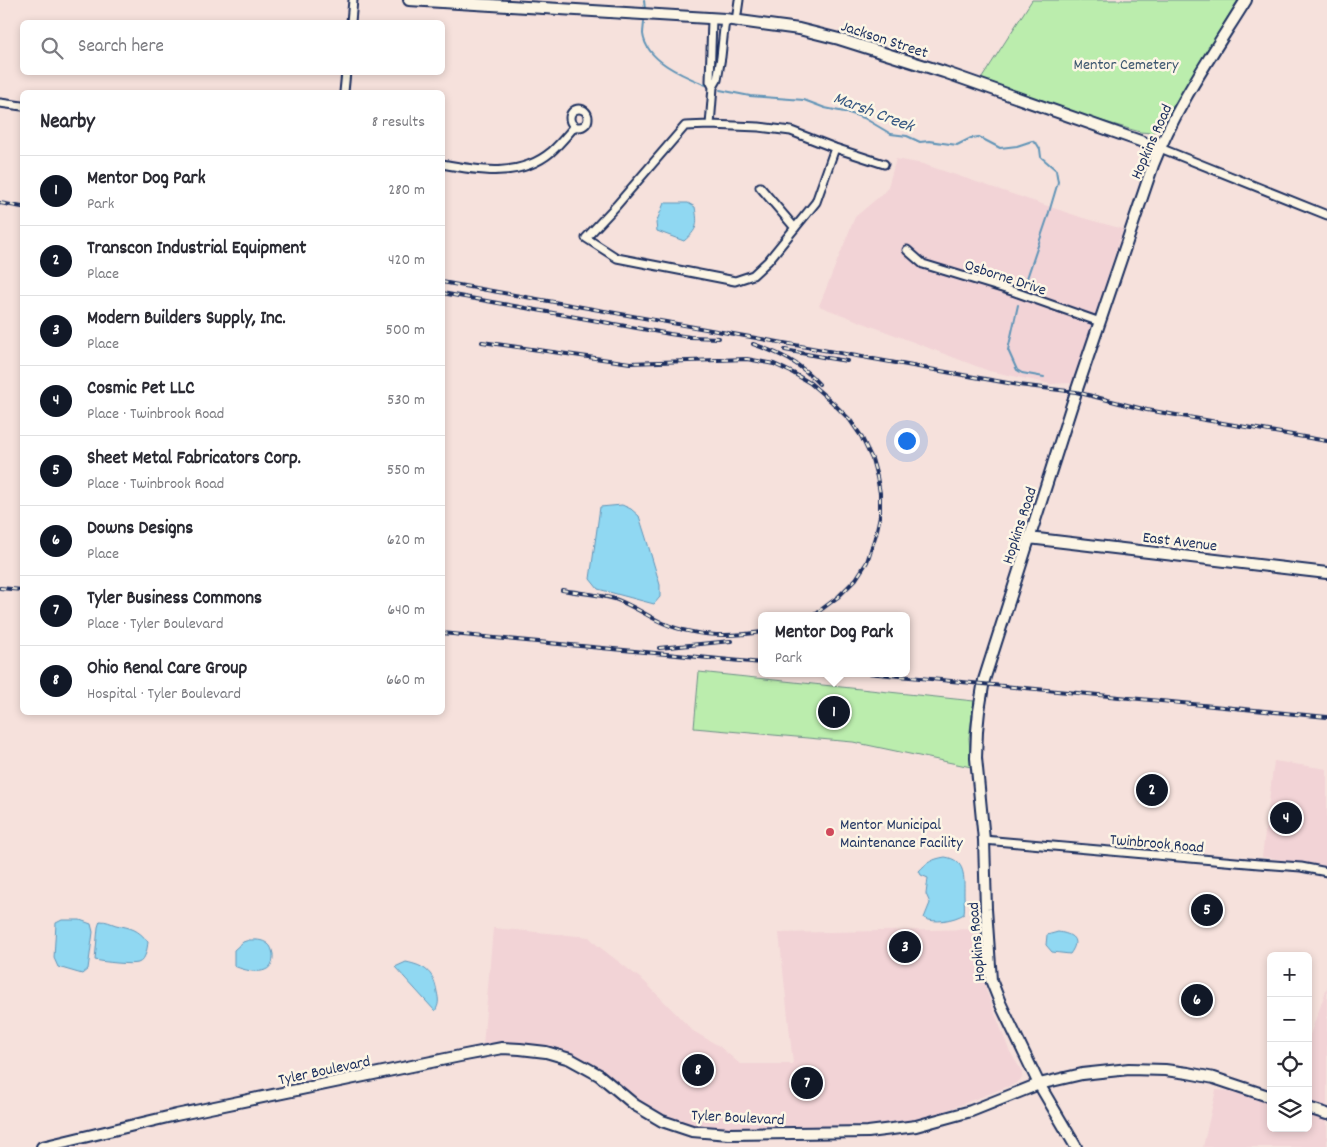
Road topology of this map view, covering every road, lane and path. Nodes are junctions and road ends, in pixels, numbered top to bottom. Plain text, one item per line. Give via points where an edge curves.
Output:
1 (353, 0) edge
2 (409, 0) edge
3 (739, 0) edge
4 (1246, 0) edge
5 (351, 20) edge
6 (712, 20) junction
7 (724, 20) junction
8 (736, 21) junction
9 (346, 75) edge
10 (713, 87) junction
11 (344, 90) edge
12 (0, 103) edge
13 (20, 106) edge
14 (575, 126) dead end
15 (710, 126) junction
16 (835, 148) junction
17 (1160, 148) junction
18 (884, 164) dead end
19 (445, 165) edge
20 (760, 187) dead end
21 (1327, 215) edge
22 (795, 228) junction
23 (907, 250) dead end
24 (1100, 322) junction
25 (1029, 538) junction
26 (1327, 574) edge
27 (984, 840) junction
28 (1327, 872) edge
29 (1039, 1084) junction
30 (1267, 1096) edge
31 (1312, 1109) edge
32 (1327, 1114) edge
33 (42, 1147) edge
34 (1076, 1147) edge

1 - 5 street
2 - 6 street, Jackson Street
3 - 8 street
4 - 17 street, Hopkins Road via 1195,82
6 - 7 street, Jackson Street
6 - 10 street via 710,81
7 - 8 street, Jackson Street
7 - 10 street via 721,57
8 - 17 street, Jackson Street via 839,38
9 - 11 street
10 - 15 street
12 - 13 street
14 - 19 street via 544,158 514,170 476,170
15 - 16 street via 791,131
15 - 22 street via 685,126 586,238 617,258 736,281 753,275
16 - 18 street
16 - 22 street via 816,202
17 - 21 street, Jackson Street
17 - 24 street, Hopkins Road
20 - 22 street
23 - 24 street, Osborne Drive via 923,264
24 - 25 street, Hopkins Road
25 - 26 street, East Avenue
25 - 27 street, Hopkins Road via 984,680 979,711 976,758
27 - 28 street, Twinbrook Road via 1301,867
27 - 29 street, Hopkins Road via 992,980
29 - 30 street, Tyler Boulevard via 1082,1074 1165,1070 1214,1078
29 - 33 street, Tyler Boulevard via 971,1111 916,1126 868,1132 715,1133 692,1131 662,1121 634,1105 599,1075 570,1059 546,1052 502,1048 176,1115
29 - 34 street, Hopkins Road
31 - 32 street

